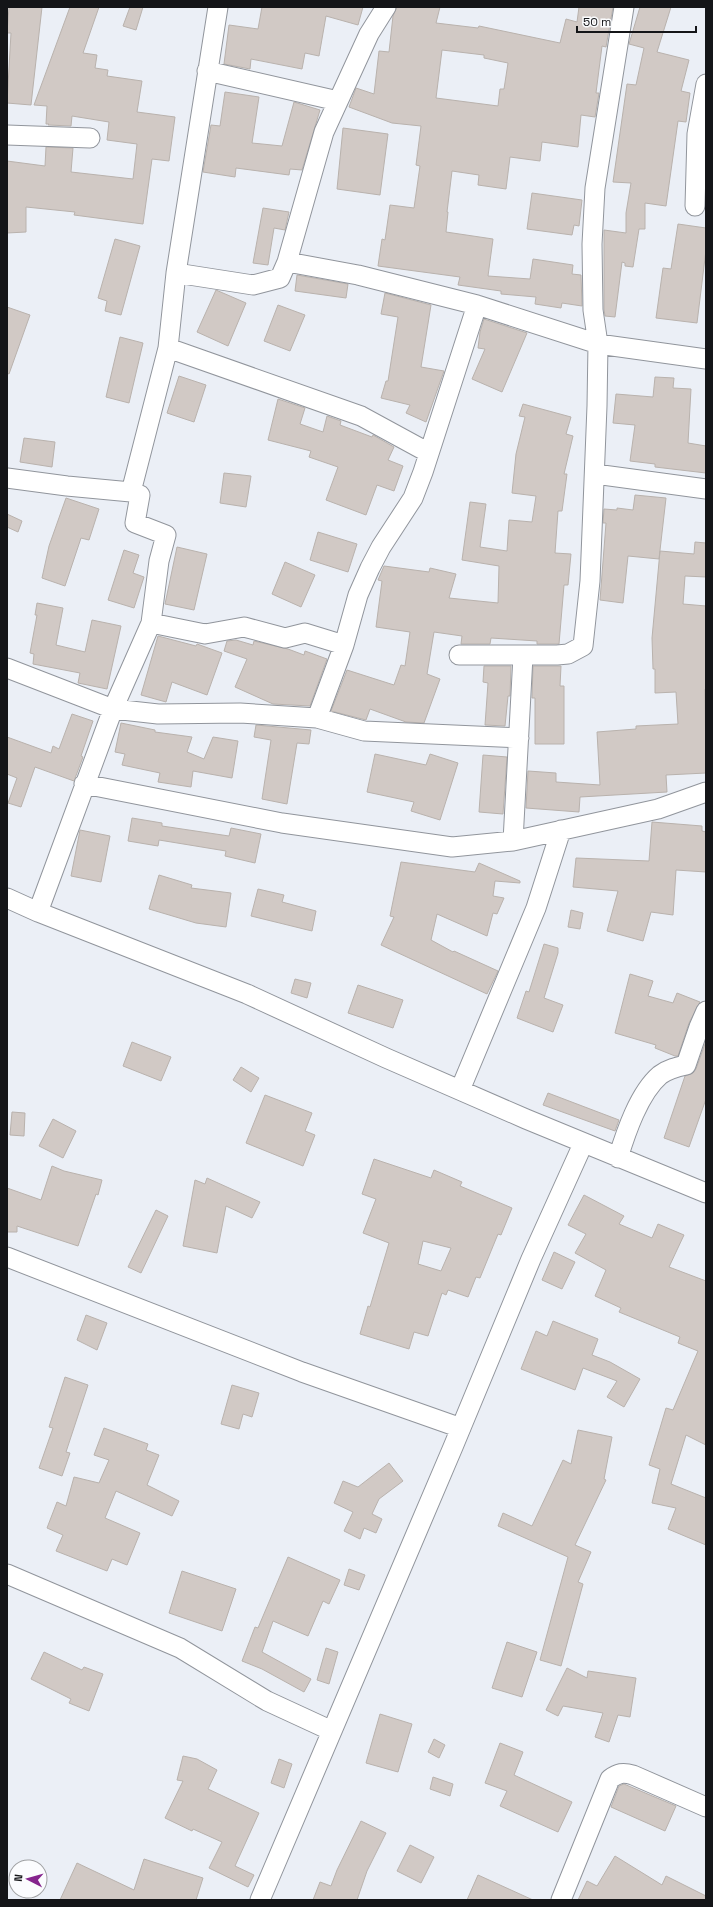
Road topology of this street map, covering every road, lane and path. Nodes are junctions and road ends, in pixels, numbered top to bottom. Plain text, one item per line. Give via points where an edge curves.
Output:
1 (218, 7) edge
2 (386, 7) edge
3 (624, 7) edge
4 (207, 70) junction
5 (706, 84) edge
6 (338, 101) junction
7 (7, 135) edge
8 (90, 138) dead end
9 (695, 206) dead end
10 (287, 262) junction
11 (176, 273) junction
12 (477, 305) junction
13 (598, 344) junction
14 (168, 348) junction
15 (706, 359) edge
16 (429, 453) junction
17 (595, 474) junction
18 (7, 478) edge
19 (706, 489) edge
20 (131, 492) junction
21 (151, 623) junction
22 (344, 645) junction
23 (459, 655) dead end
24 (523, 656) junction
25 (7, 668) edge
26 (113, 709) junction
27 (317, 718) junction
28 (519, 738) junction
29 (84, 784) junction
30 (706, 792) edge
31 (561, 830) junction
32 (513, 840) junction
33 (7, 898) edge
34 (38, 912) junction
35 (706, 1011) edge
36 (460, 1090) junction
37 (583, 1144) junction
38 (618, 1158) junction
39 (706, 1193) edge
40 (7, 1257) edge
41 (461, 1428) junction
42 (7, 1574) edge
43 (332, 1731) junction
44 (706, 1807) edge
45 (260, 1900) edge
46 (561, 1900) edge

1 - 4 street
2 - 6 street via 369,34
3 - 13 street via 595,188 592,244 593,310
4 - 6 street
4 - 11 street
5 - 9 street via 697,134
6 - 10 street via 324,132
7 - 8 street
10 - 11 street via 280,278 253,285
10 - 12 street via 358,275
11 - 14 street
12 - 13 street
12 - 16 street
13 - 15 street
13 - 17 street
14 - 16 street via 361,416
14 - 20 street
16 - 22 street via 413,498 381,547 358,595
17 - 19 street
17 - 24 street via 590,581 583,646 568,654
18 - 20 street
20 - 21 street via 140,495 135,523 166,534 159,561
21 - 22 street via 205,634 244,627 286,638 305,633
21 - 26 street
22 - 27 street
23 - 24 street
24 - 28 street
25 - 26 street
26 - 27 street via 158,714 240,713
26 - 29 street
27 - 28 street via 364,731
28 - 32 street
29 - 32 street via 282,823 452,847
29 - 34 street
30 - 31 street via 658,809
31 - 32 street
31 - 36 street via 536,908
33 - 34 street
34 - 36 street via 248,994
35 - 38 street via 686,1064 660,1075 647,1091 630,1120
36 - 37 street
37 - 38 street
37 - 41 street via 531,1259
38 - 39 street
40 - 41 street via 295,1369
41 - 43 street
42 - 43 street via 180,1648 267,1701
43 - 45 street
44 - 46 street via 633,1775 616,1774 610,1779

